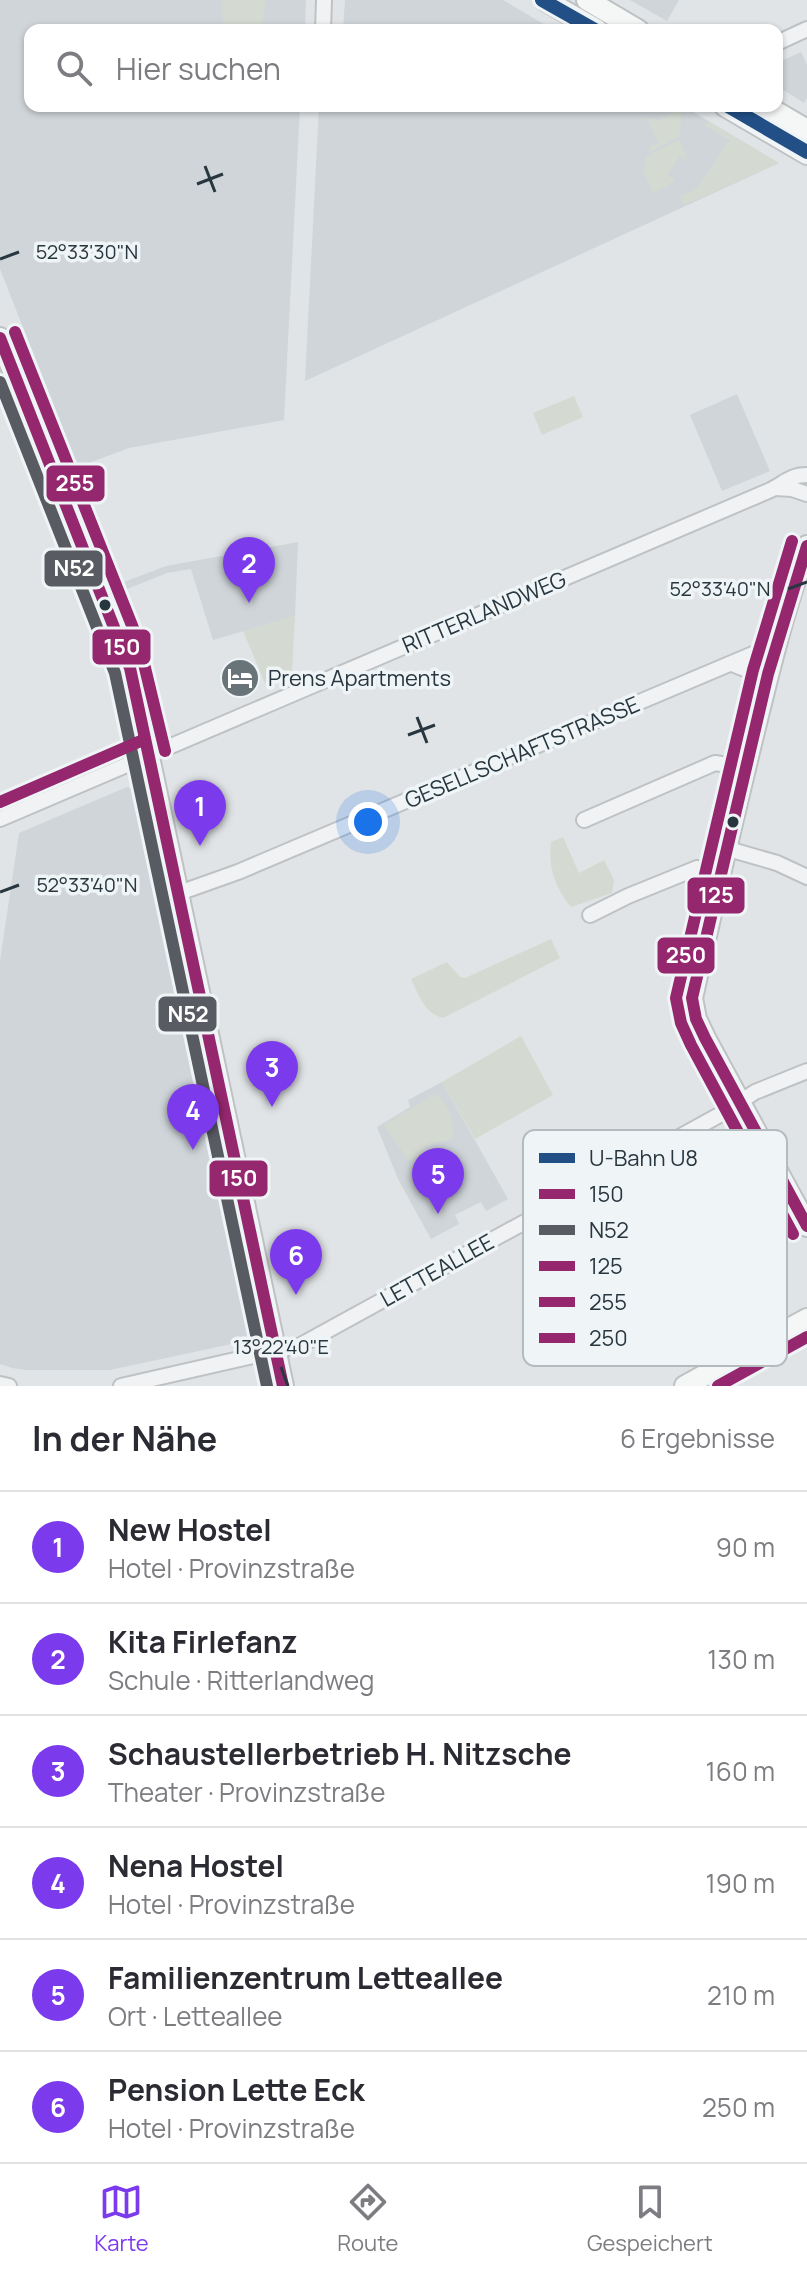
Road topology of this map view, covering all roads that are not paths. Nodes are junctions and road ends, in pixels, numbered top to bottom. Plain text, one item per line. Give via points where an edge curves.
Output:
1 (324, 0) edge
2 (545, 0) edge
3 (587, 0) edge
4 (323, 24) edge
5 (586, 24) edge
6 (628, 24) edge
7 (807, 29) edge
8 (783, 40) edge
9 (735, 112) edge
10 (776, 112) edge
11 (807, 130) edge
12 (807, 154) edge
13 (0, 338) edge
14 (807, 475) edge
15 (775, 488) junction
16 (807, 494) edge
17 (806, 550) edge
18 (773, 654) junction
19 (732, 664) junction
20 (767, 678) junction
21 (149, 755) junction
22 (745, 768) junction
23 (0, 819) edge
24 (584, 820) dead end
25 (725, 848) junction
26 (719, 870) junction
27 (807, 877) edge
28 (179, 893) junction
29 (590, 915) dead end
30 (807, 1071) edge
31 (741, 1103) junction
32 (692, 1130) edge
33 (755, 1130) edge
34 (787, 1189) edge
35 (523, 1223) edge
36 (807, 1226) edge
37 (807, 1319) edge
38 (787, 1330) edge
39 (276, 1352) junction
40 (721, 1366) edge
41 (0, 1384) edge
42 (9, 1386) edge
43 (121, 1386) edge
44 (283, 1386) edge
45 (685, 1386) edge

1 - 4 street
2 - 5 main road
3 - 6 main road
7 - 8 street
9 - 12 main road
10 - 11 main road
13 - 21 main road via 124,649
14 - 15 street, RITTERLANDWEG via 783,480
15 - 16 street
15 - 21 street, RITTERLANDWEG
17 - 18 main road
18 - 19 street, GESELLSCHAFTSTRASSE via 760,651
18 - 20 main road
19 - 20 street
19 - 28 street, GESELLSCHAFTSTRASSE
20 - 22 main road
21 - 23 street, RITTERLANDWEG
21 - 28 main road
22 - 24 street via 715,763
22 - 25 main road
25 - 26 main road
25 - 27 street
26 - 29 street via 697,868
26 - 31 main road via 692,998 696,1019
28 - 39 main road
30 - 31 street, LETTEALLEE
31 - 32 street, LETTEALLEE
31 - 33 main road
34 - 36 main road
35 - 39 street, LETTEALLEE via 301,1345
37 - 38 main road
39 - 43 street, LETTEALLEE
39 - 44 main road
40 - 45 main road
41 - 42 street

